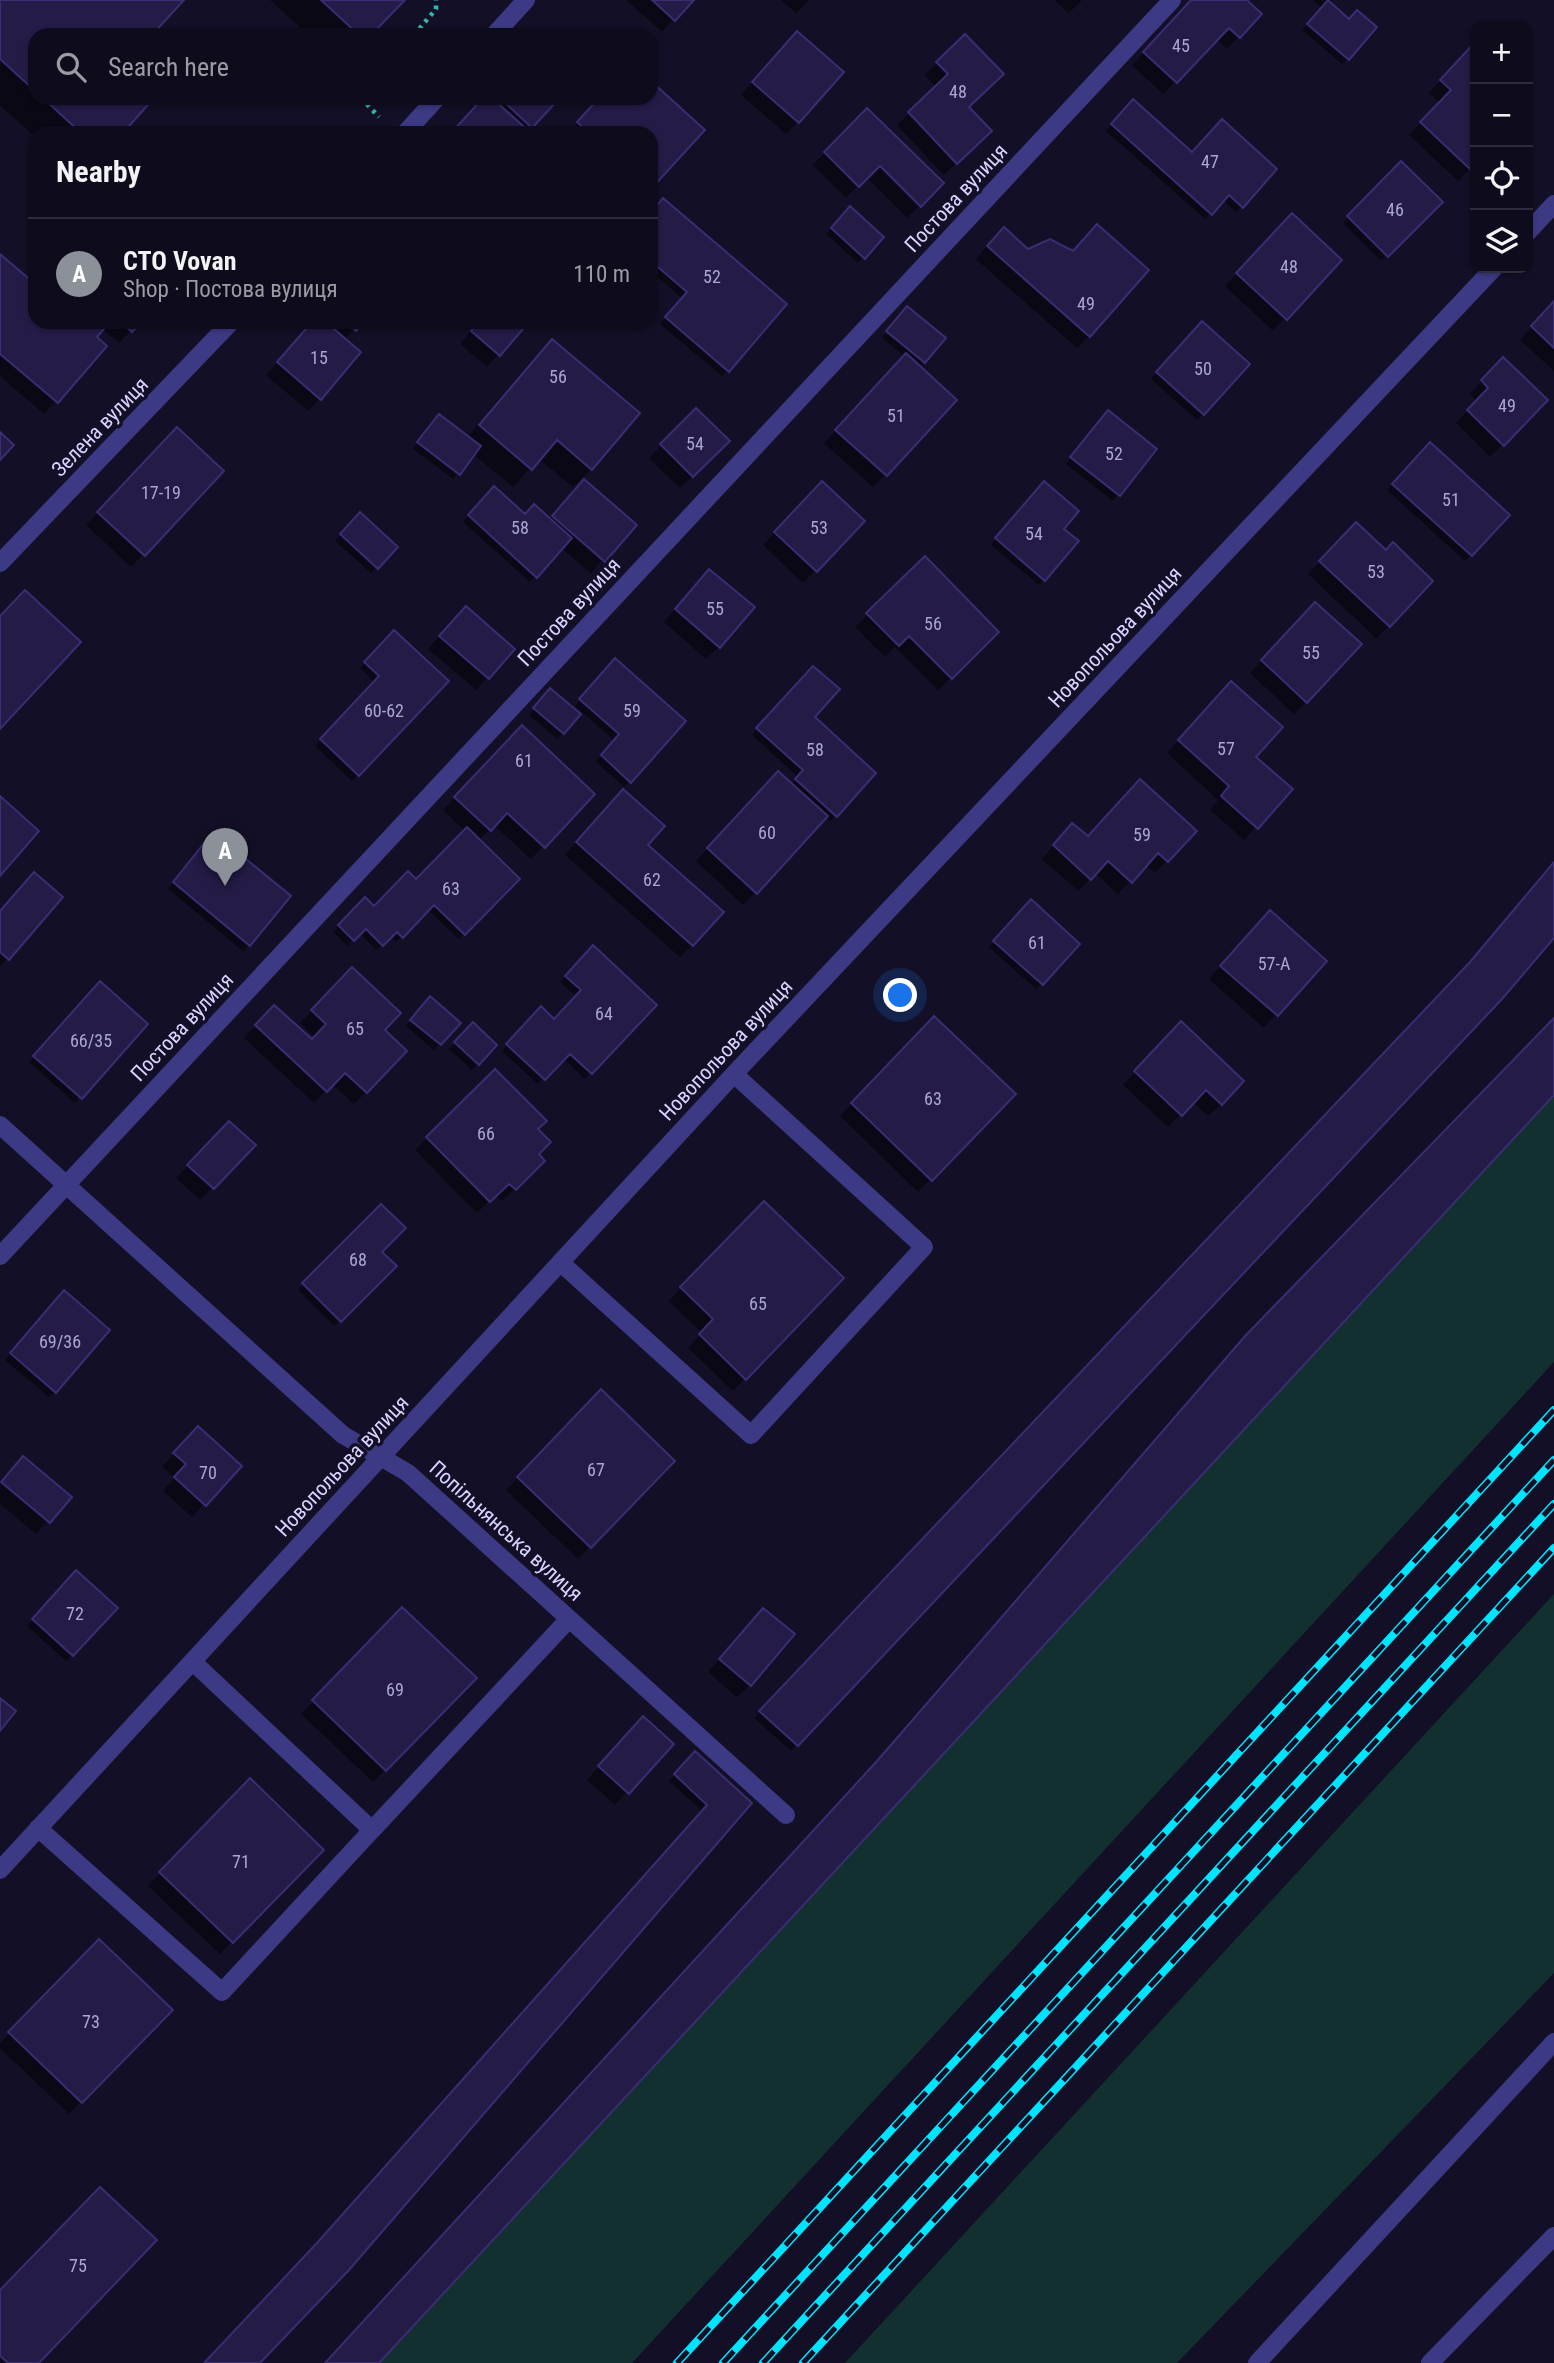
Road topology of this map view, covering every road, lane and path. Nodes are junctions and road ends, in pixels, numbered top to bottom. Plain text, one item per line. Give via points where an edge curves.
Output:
1 (436, 0) edge
2 (526, 0) edge
3 (1172, 0) edge
4 (420, 28) edge
5 (500, 28) edge
6 (431, 105) edge
7 (411, 126) edge
8 (1554, 204) edge
9 (1533, 227) edge
10 (1489, 273) edge
11 (224, 329) edge
12 (0, 563) edge
13 (734, 1074) junction
14 (0, 1125) edge
15 (65, 1185) junction
16 (0, 1256) edge
17 (561, 1263) junction
18 (379, 1459) junction
19 (569, 1619) junction
20 (193, 1662) junction
21 (786, 1815) dead end
22 (38, 1828) junction
23 (372, 1830) junction
24 (0, 1870) edge
25 (1554, 2042) edge
26 (1554, 2236) edge
27 (1257, 2363) edge
28 (1430, 2363) edge

1 - 4 path via 436,9
2 - 5 street
3 - 15 street, Постова вулиця
6 - 7 street
8 - 9 street
10 - 13 street, Новопольова вулиця
11 - 12 street, Зелена вулиця
13 - 17 street, Новопольова вулиця
13 - 17 street via 924,1247 751,1435
14 - 15 street, Попільнянська вулиця
15 - 16 street, Постова вулиця
15 - 18 street, Попільнянська вулиця via 343,1435
17 - 18 street, Новопольова вулиця
18 - 19 street, Попільнянська вулиця via 408,1473
18 - 20 street, Новопольова вулиця
19 - 21 street, Попільнянська вулиця
19 - 23 street
20 - 22 street, Новопольова вулиця
20 - 23 street
22 - 23 street via 222,1992
22 - 24 street, Новопольова вулиця
25 - 27 street
26 - 28 street

